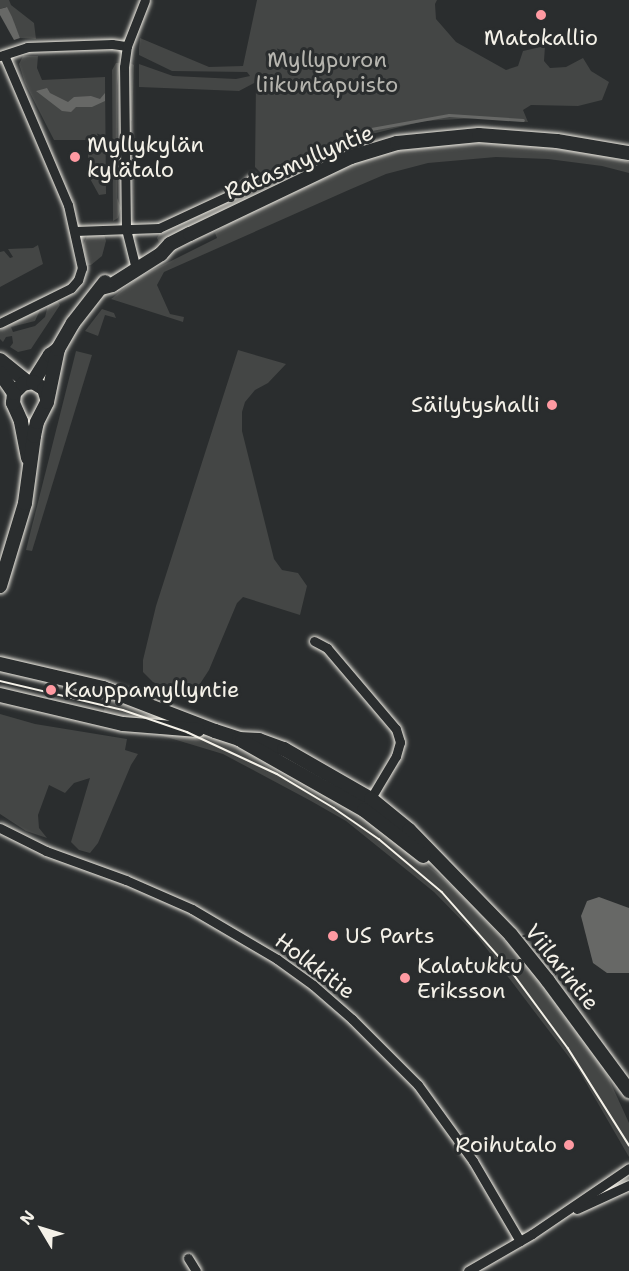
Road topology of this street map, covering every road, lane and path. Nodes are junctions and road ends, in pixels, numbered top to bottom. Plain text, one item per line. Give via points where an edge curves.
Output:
1 (146, 0) edge
2 (127, 46) junction
3 (2, 56) edge
4 (629, 153) edge
5 (252, 179) dead end
6 (126, 229) junction
7 (75, 231) junction
8 (134, 264) junction
9 (0, 323) edge
10 (58, 349) junction
11 (0, 360) edge
12 (0, 373) edge
13 (30, 382) junction
14 (14, 393) junction
15 (45, 405) junction
16 (16, 409) junction
17 (29, 463) junction
18 (0, 586) edge
19 (314, 641) dead end
20 (0, 664) edge
21 (0, 695) edge
22 (214, 731) junction
23 (367, 805) junction
24 (0, 828) edge
25 (629, 1091) edge
26 (629, 1168) edge
27 (629, 1185) edge
28 (559, 1217) junction
29 (519, 1241) junction
30 (188, 1258) dead end
31 (196, 1271) edge
32 (468, 1271) edge

1 - 2 street
2 - 3 street via 27,47
2 - 6 street
3 - 7 street via 68,205
4 - 8 main road, Ratasmyllyntie via 539,139 479,135 397,143 332,165 170,244 161,254
5 - 6 street via 243,189 159,228
6 - 7 street
6 - 8 street
7 - 9 street via 82,268 75,285
8 - 10 main road, Ratasmyllyntie via 107,278
10 - 13 main road, Ratasmyllyntie
10 - 15 main road, Ratasmyllyntie
11 - 13 main road
12 - 14 main road
13 - 14 main road
13 - 15 main road via 44,389
14 - 16 main road
15 - 16 main road via 27,416
15 - 17 main road via 37,422
16 - 17 main road
17 - 18 main road via 25,503
19 - 23 street via 327,648 396,729 400,741 396,756
20 - 22 main road, Viilarintie via 103,688
21 - 22 main road, Viilarintie via 123,724
22 - 23 main road, Viilarintie via 284,749
23 - 25 main road, Viilarintie via 409,830 530,958
24 - 29 street, Holkkitie via 46,851 192,909 313,985 418,1085 473,1161
26 - 28 street
27 - 28 street
28 - 29 street
29 - 32 street
30 - 31 street

